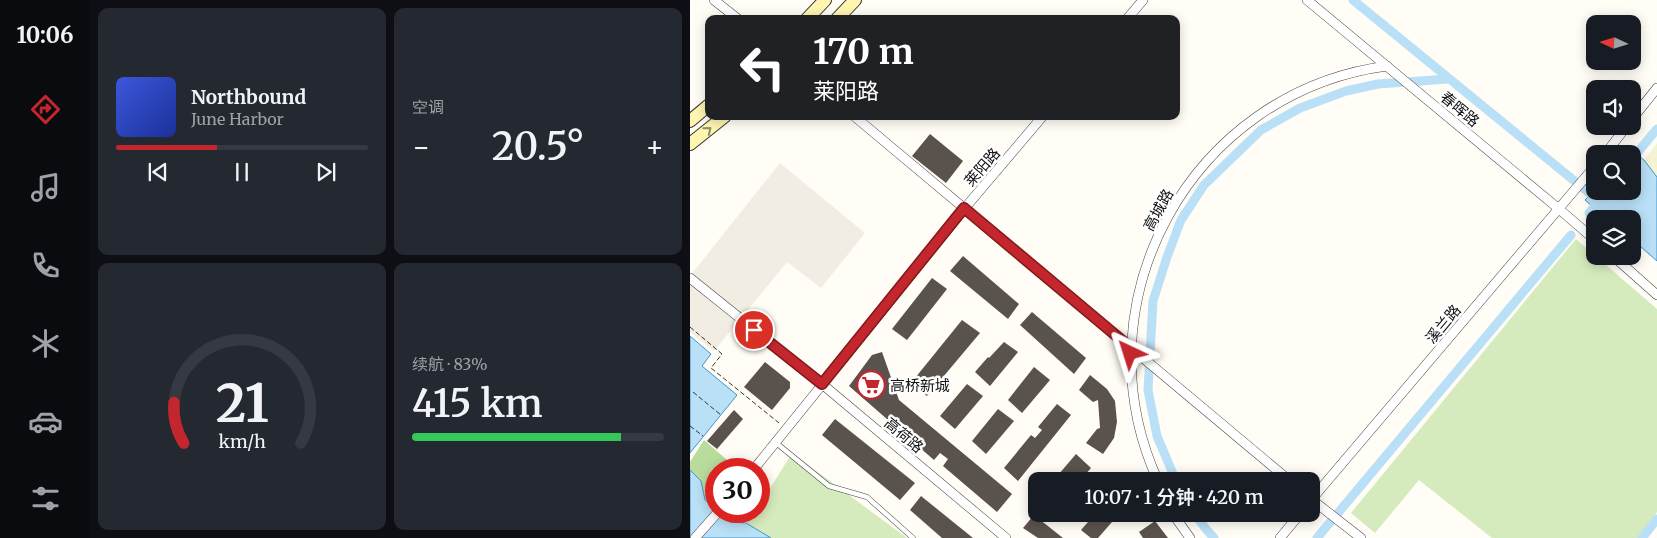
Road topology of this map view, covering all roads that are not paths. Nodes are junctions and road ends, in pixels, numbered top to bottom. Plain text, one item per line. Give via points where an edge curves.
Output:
1 (714, 0) edge
2 (825, 0) edge
3 (854, 0) edge
4 (1143, 0) edge
5 (1307, 0) edge
6 (733, 15) edge
7 (810, 15) edge
8 (841, 15) edge
9 (1130, 15) edge
10 (1387, 66) junction
11 (1657, 88) edge
12 (705, 108) edge
13 (1641, 108) edge
14 (720, 120) edge
15 (859, 120) edge
16 (1040, 120) edge
17 (690, 121) edge
18 (1620, 135) edge
19 (690, 144) edge
20 (1612, 145) edge
21 (1586, 178) edge
22 (964, 208) junction
23 (1559, 209) junction
24 (1586, 232) edge
25 (1623, 265) edge
26 (690, 278) edge
27 (1657, 295) edge
28 (1131, 348) junction
29 (822, 384) junction
30 (775, 442) junction
31 (763, 458) edge
32 (1154, 472) edge
33 (1279, 472) edge
34 (1320, 488) edge
35 (1320, 505) edge
36 (1179, 522) edge
37 (1293, 522) edge
38 (708, 523) edge
39 (695, 538) edge
40 (913, 538) edge
41 (1006, 538) edge
42 (1190, 538) edge
43 (1280, 538) edge
44 (1361, 538) edge

1 - 6 street
2 - 7 main road
3 - 8 main road
4 - 9 street
5 - 10 street, 春晖路
10 - 23 street, 春晖路
10 - 28 street, 高城路 via 1308,87 1247,123 1216,150 1168,215 1149,257 1136,304
11 - 13 street
12 - 17 main road
19 -> 14 main road
15 - 22 street
16 - 22 street, 莱阳路
18 - 20 street
21 - 23 street, 溪兰路
22 - 28 street
22 - 29 street, 莱阳路
23 - 24 street, 春晖路
23 - 34 street, 溪兰路
25 - 27 street
26 - 29 street, 高荷路
28 - 32 street, 高城路 via 1133,402 1146,455
28 - 33 street
29 - 30 street, 莱阳路
29 - 41 street, 高荷路
30 - 31 street, 莱阳路
30 - 40 lane via 829,486 867,497
35 - 44 street
36 - 42 street
37 - 43 street
38 - 39 street

